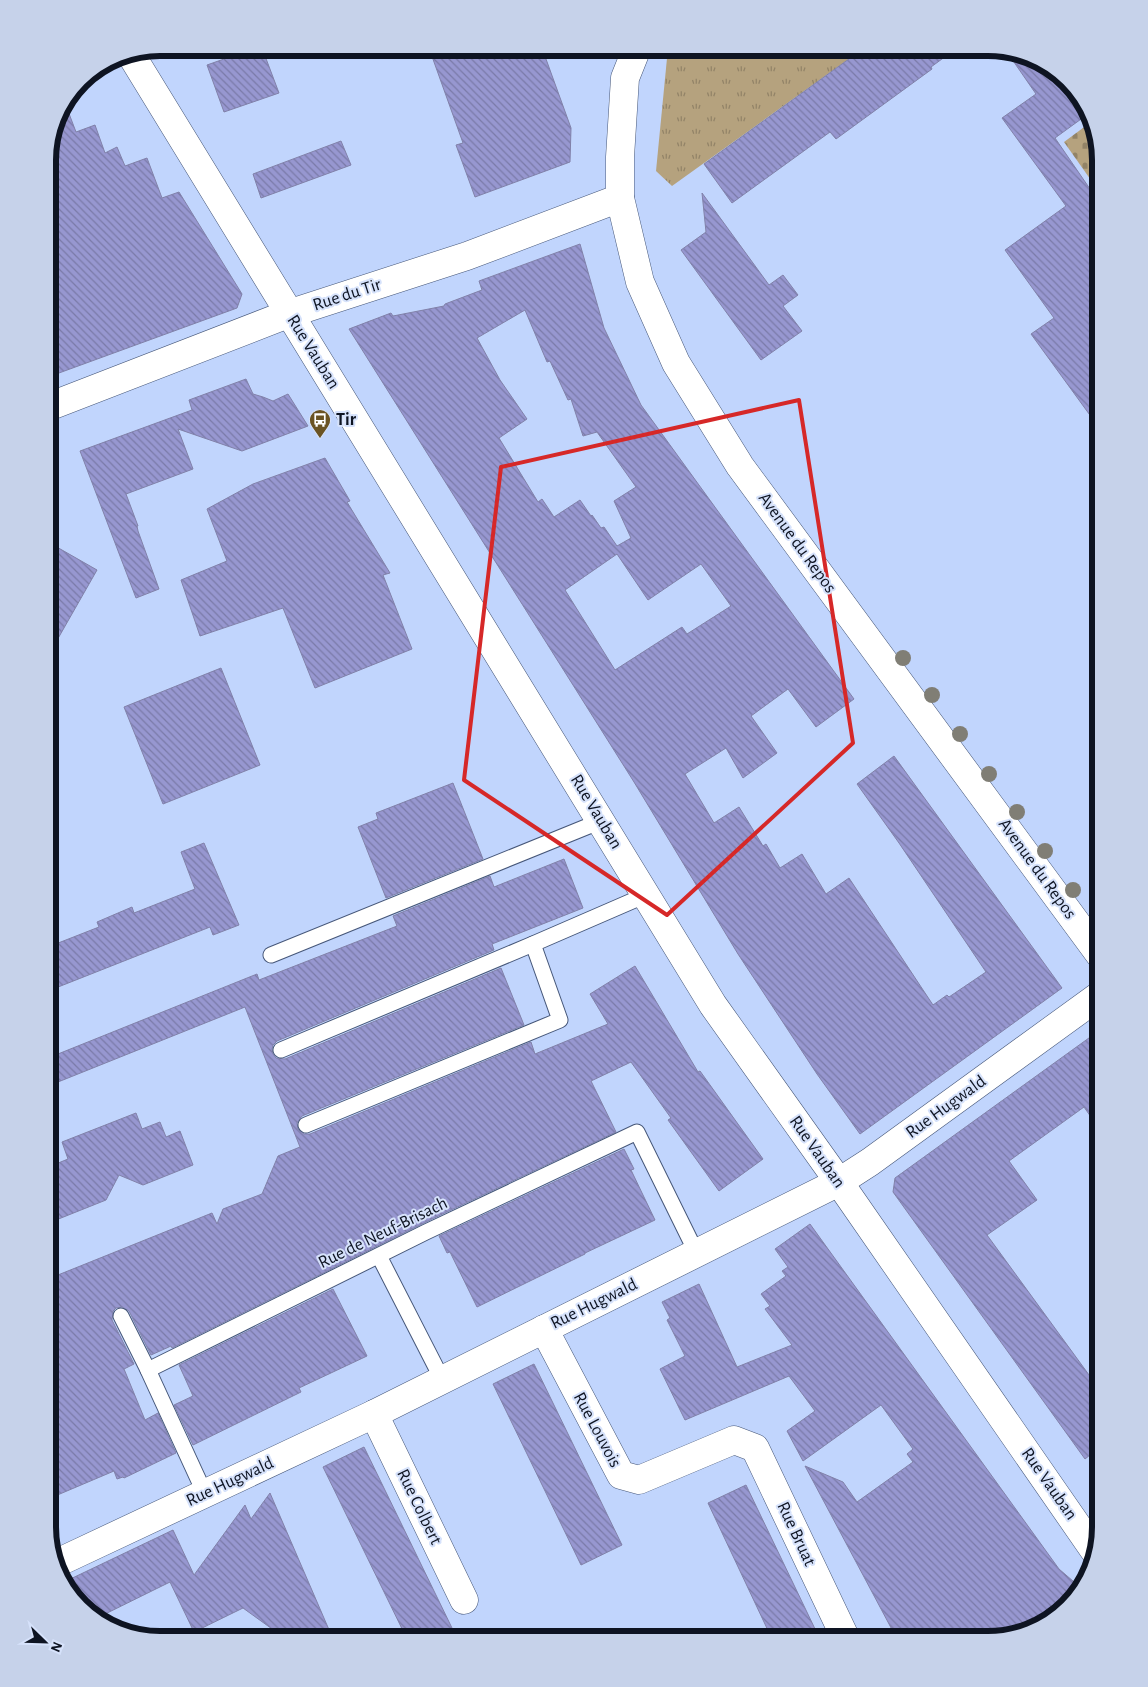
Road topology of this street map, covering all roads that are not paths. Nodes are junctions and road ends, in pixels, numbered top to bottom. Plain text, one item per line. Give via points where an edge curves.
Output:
1 (617, 56) edge
2 (634, 56) edge
3 (134, 60) edge
4 (625, 78) junction
5 (620, 198) junction
6 (288, 314) junction
7 (56, 405) edge
8 (601, 821) junction
9 (646, 894) junction
10 (533, 944) junction
11 (1092, 944) edge
12 (271, 955) dead end
13 (1092, 1001) edge
14 (281, 1050) dead end
15 (306, 1125) dead end
16 (839, 1182) junction
17 (696, 1254) junction
18 (379, 1256) junction
19 (121, 1316) dead end
20 (544, 1329) junction
21 (148, 1370) junction
22 (442, 1379) junction
23 (374, 1414) junction
24 (734, 1440) joint
25 (205, 1494) junction
26 (1090, 1545) edge
27 (62, 1561) edge
28 (464, 1600) dead end
29 (842, 1631) edge

1 - 4 main road, Avenue du Repos
2 - 4 main road, Avenue du Repos
3 - 6 main road, Rue Vauban
4 - 5 main road, Avenue du Repos
5 - 6 main road, Rue du Tir via 467,256
5 - 11 main road, Avenue du Repos via 640,282 676,363 735,458
6 - 7 main road, Rue du Tir
6 - 8 main road, Rue Vauban
8 - 9 main road, Rue Vauban
8 - 12 lane
9 - 10 lane
9 - 16 main road, Rue Vauban via 713,1006
10 - 14 lane
10 - 15 lane via 560,1020
13 - 16 main road, Rue Hugwald
16 - 17 main road, Rue Hugwald
16 - 26 main road, Rue Vauban
17 - 18 lane, Rue de Neuf-Brisach via 636,1132
17 - 20 main road, Rue Hugwald
18 - 21 lane, Rue de Neuf-Brisach
18 - 22 lane
19 - 21 lane
20 - 22 main road, Rue Hugwald
20 - 24 main road, Rue Louvois via 620,1475 639,1480
21 - 25 lane
22 - 23 main road, Rue Hugwald
23 - 25 main road, Rue Hugwald
23 - 28 main road, Rue Colbert
24 - 29 main road, Rue Bruat via 755,1448
25 - 27 main road, Rue Hugwald

